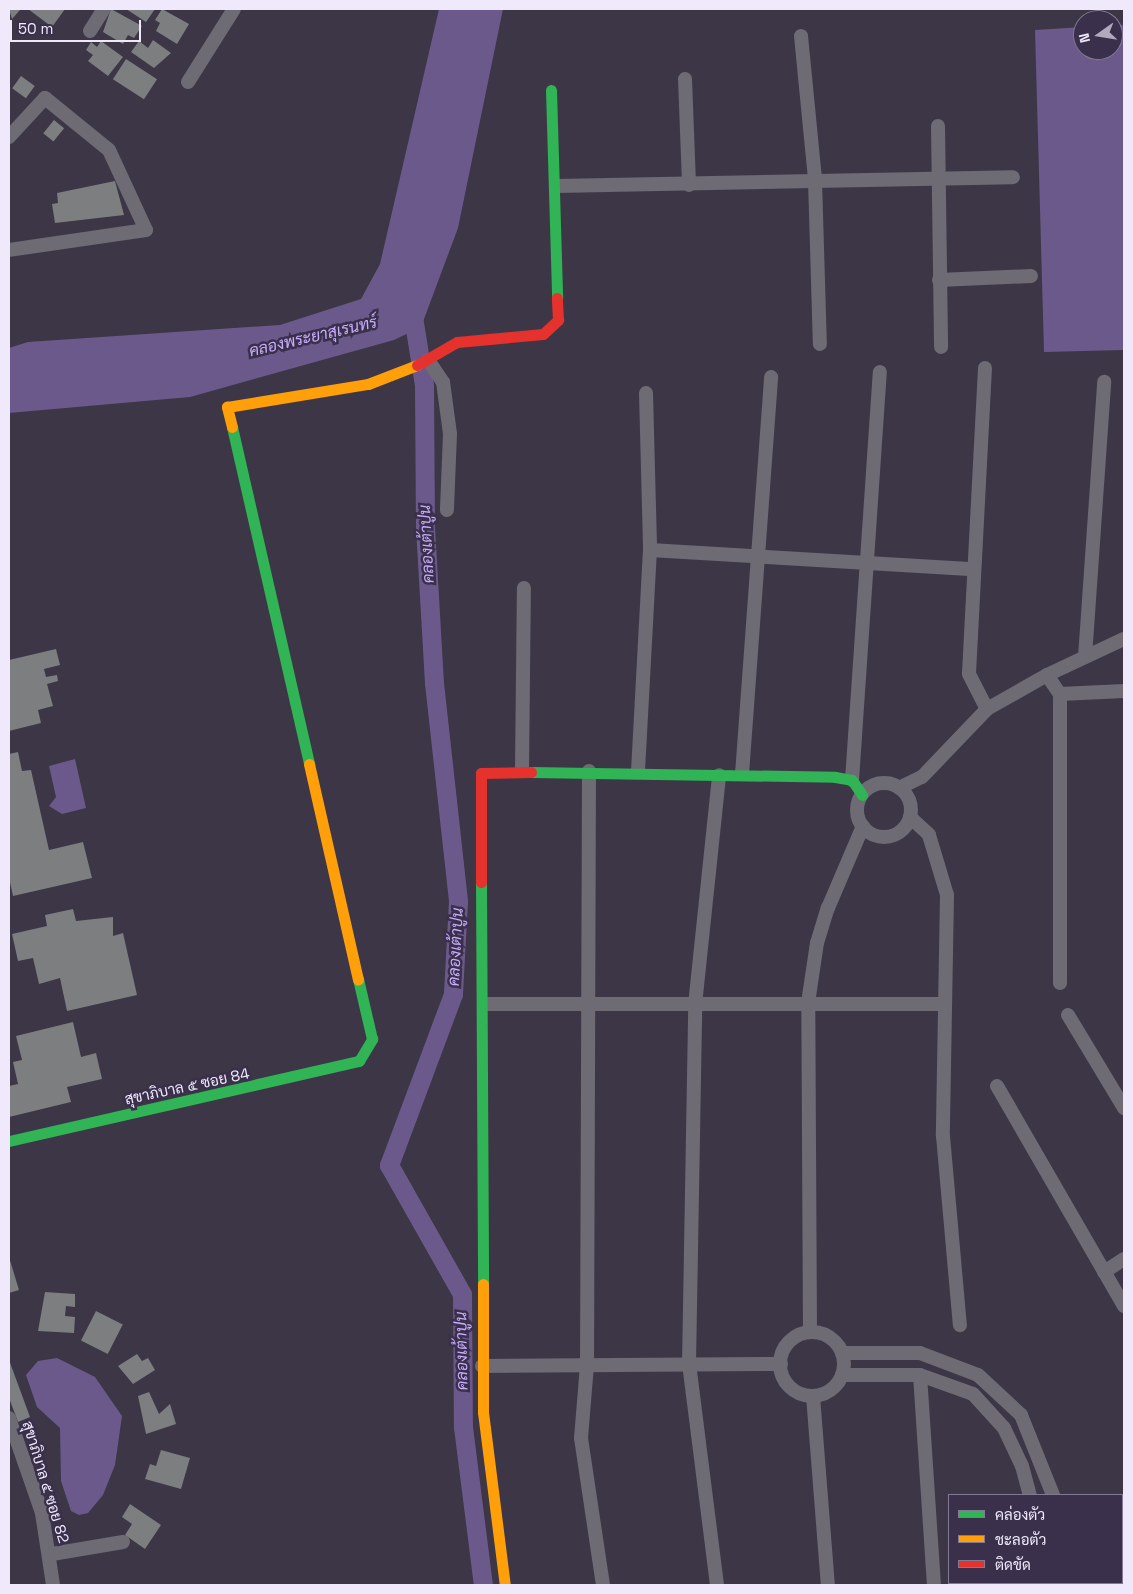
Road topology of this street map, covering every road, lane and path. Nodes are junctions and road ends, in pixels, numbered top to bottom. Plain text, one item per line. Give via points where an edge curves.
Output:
1 (104, 9) edge
2 (234, 9) edge
3 (90, 30) dead end
4 (801, 36) dead end
5 (685, 79) dead end
6 (188, 82) dead end
7 (550, 90) dead end
8 (938, 126) dead end
9 (9, 137) edge
10 (1013, 177) dead end
11 (940, 179) junction
12 (815, 180) junction
13 (689, 185) junction
14 (556, 186) junction
15 (9, 250) edge
16 (1031, 276) dead end
17 (939, 280) junction
18 (820, 344) dead end
19 (941, 346) dead end
20 (425, 361) junction
21 (985, 368) dead end
22 (880, 372) dead end
23 (771, 377) dead end
24 (1104, 382) dead end
25 (646, 393) dead end
26 (447, 510) dead end
27 (650, 550) junction
28 (756, 556) junction
29 (864, 562) junction
30 (973, 568) junction
31 (524, 588) dead end
32 (1124, 640) edge
33 (1085, 657) junction
34 (1047, 675) junction
35 (1124, 691) edge
36 (1060, 694) junction
37 (987, 709) junction
38 (522, 770) junction
39 (589, 771) junction
40 (638, 771) junction
41 (742, 774) junction
42 (719, 775) junction
43 (852, 780) junction
44 (899, 788) junction
45 (862, 795) junction
46 (910, 817) junction
47 (863, 826) junction
48 (1060, 983) dead end
49 (808, 1003) junction
50 (484, 1004) junction
51 (942, 1004) junction
52 (695, 1005) junction
53 (586, 1007) junction
54 (1068, 1015) dead end
55 (997, 1086) dead end
56 (1124, 1108) edge
57 (9, 1141) edge
58 (1124, 1259) edge
59 (1104, 1272) junction
60 (1124, 1306) edge
61 (960, 1325) dead end
62 (810, 1332) junction
63 (842, 1353) junction
64 (689, 1364) junction
65 (780, 1364) junction
66 (587, 1365) junction
67 (482, 1366) junction
68 (842, 1375) junction
69 (920, 1375) junction
70 (813, 1396) junction
71 (9, 1418) edge
72 (1030, 1494) edge
73 (1053, 1494) edge
74 (122, 1542) dead end
75 (52, 1554) junction
76 (53, 1585) edge
77 (505, 1585) edge
78 (603, 1585) edge
79 (716, 1585) edge
80 (828, 1585) edge
81 (934, 1585) edge

1 - 3 street
2 - 6 street
4 - 12 street
5 - 13 street
7 - 14 street
8 - 11 street
9 - 15 street via 44,98 109,150 146,230
10 - 11 street
11 - 12 street
11 - 17 street
12 - 13 street
12 - 18 street
13 - 14 street
14 - 20 street via 558,320 543,334 457,342
16 - 17 street
17 - 19 street
20 - 26 street via 443,382 450,434
20 - 57 street, สุขาภิบาล ๕ ซอย 84 via 368,384 227,407 372,1039 368,1051 359,1061 338,1068
21 - 30 street
22 - 29 street
23 - 28 street
24 - 33 street
25 - 27 street
27 - 28 street
27 - 40 street
28 - 29 street
28 - 41 street
29 - 30 street
29 - 43 street
30 - 37 street via 969,674
31 - 38 street
32 - 33 street
33 - 34 street
34 - 36 street
34 - 37 street
35 - 36 street
36 - 48 street
37 - 44 street via 922,777
38 - 39 street
38 - 50 street via 481,773
39 - 40 street
39 - 53 street
40 - 42 street
41 - 42 street
41 - 43 street
42 - 52 street
43 - 45 street
44 - 45 street via 875,785
44 - 46 street via 909,801
45 - 47 street via 858,811
46 - 47 street via 894,835 877,836
46 - 51 street via 929,835 947,895
47 - 49 street via 817,943
49 - 51 street
49 - 52 street
49 - 62 street
50 - 53 street
50 - 67 street
51 - 61 street via 943,1136
52 - 53 street
52 - 64 street
53 - 66 street
54 - 56 street
55 - 59 street
58 - 59 street
59 - 60 street
62 - 63 street via 830,1337
62 - 65 street via 786,1346
63 - 68 street
63 - 73 street via 920,1353 978,1375 1021,1415
64 - 65 street
64 - 66 street
64 - 79 street
65 - 70 street via 792,1388
66 - 67 street
66 - 78 street via 581,1438
67 - 77 street via 486,1448
68 - 69 street
68 - 70 street via 827,1392
69 - 72 street via 973,1394 1004,1428 1022,1466
69 - 81 street
70 - 80 street
71 - 75 street, สุขาภิบาล ๕ ซอย 82
74 - 75 street
75 - 76 street, สุขาภิบาล ๕ ซอย 82

